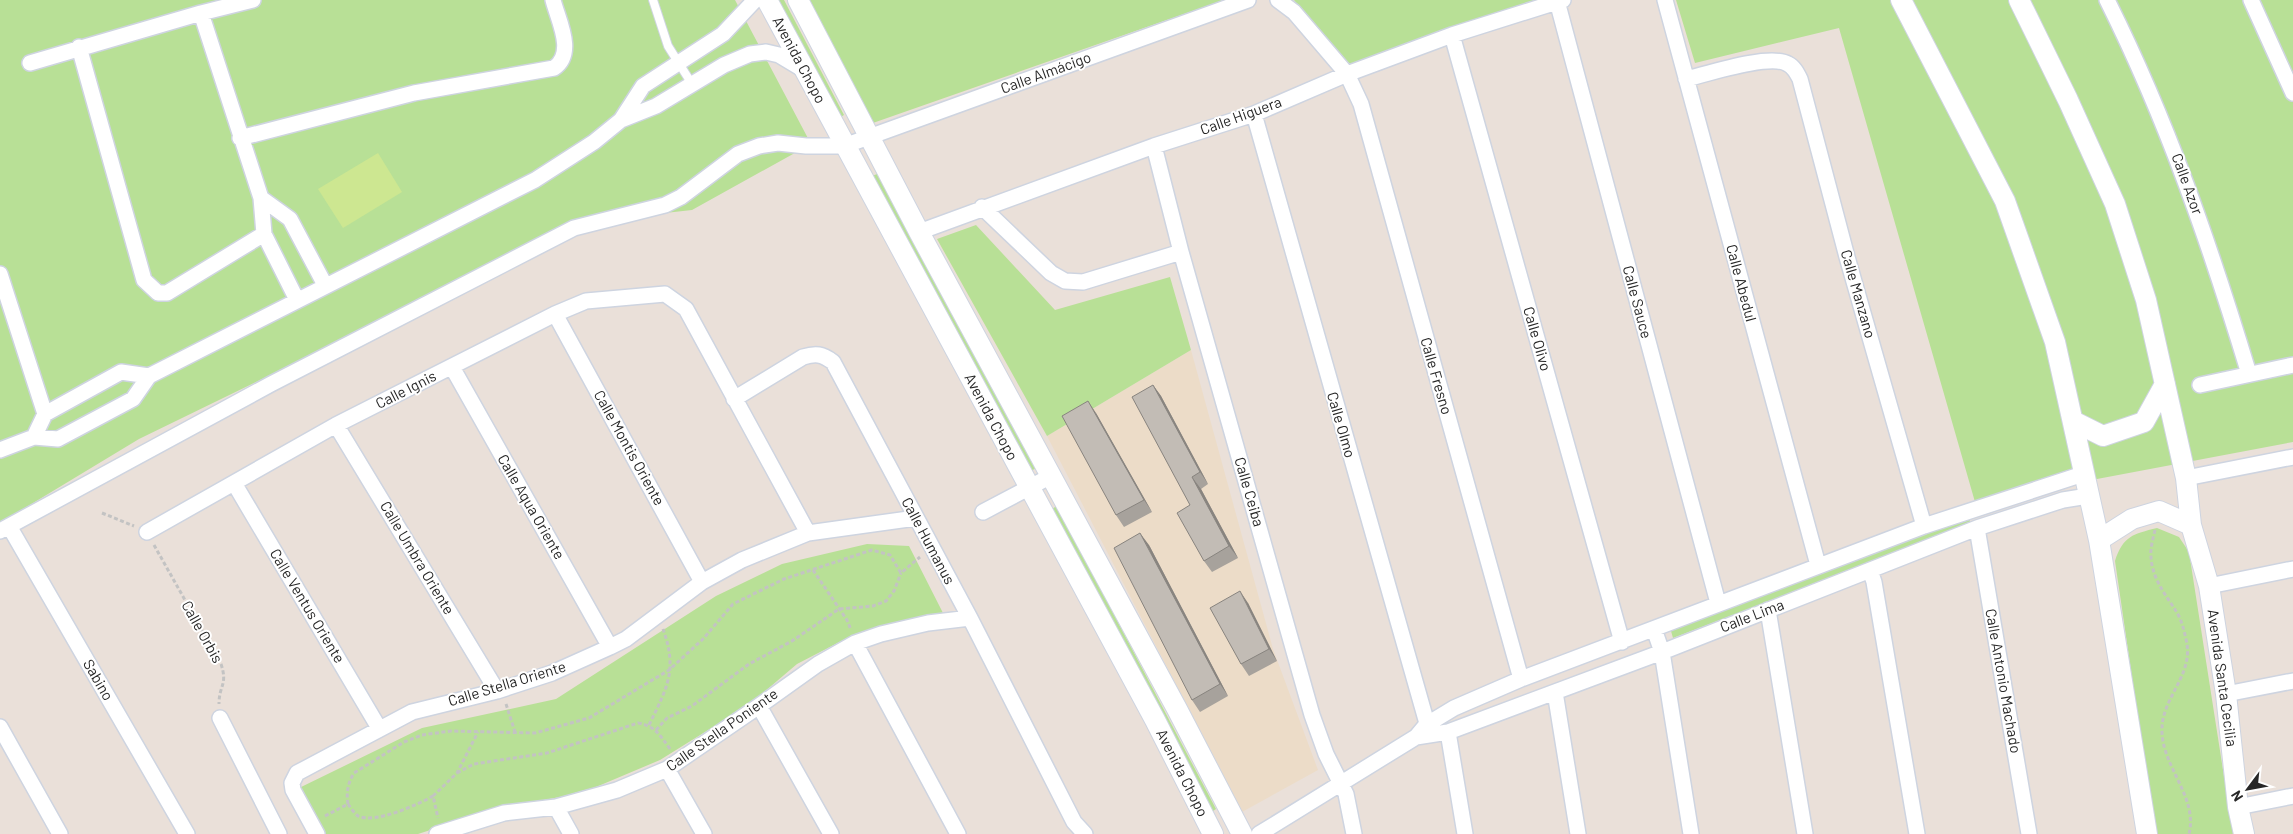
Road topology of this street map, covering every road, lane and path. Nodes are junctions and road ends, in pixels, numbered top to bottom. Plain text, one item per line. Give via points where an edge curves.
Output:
1 (253, 0) edge
2 (552, 0) edge
3 (653, 0) edge
4 (755, 0) edge
5 (767, 0) edge
6 (798, 0) edge
7 (1248, 0) edge
8 (1278, 0) edge
9 (1665, 0) edge
10 (1901, 0) edge
11 (2018, 0) edge
12 (2107, 0) edge
13 (2250, 0) edge
14 (1560, 1) edge
15 (200, 13) junction
16 (1452, 35) junction
17 (80, 47) junction
18 (30, 63) dead end
19 (678, 63) junction
20 (804, 70) junction
21 (1347, 74) junction
22 (1686, 79) junction
23 (692, 84) junction
24 (2293, 93) edge
25 (1254, 114) junction
26 (621, 120) junction
27 (871, 136) junction
28 (240, 138) junction
29 (844, 146) junction
30 (1154, 146) junction
31 (261, 198) junction
32 (982, 207) junction
33 (919, 232) junction
34 (264, 234) junction
35 (1181, 252) junction
36 (0, 274) edge
37 (325, 285) junction
38 (297, 300) junction
39 (555, 314) junction
40 (2293, 365) edge
41 (452, 367) junction
42 (2249, 374) junction
43 (149, 376) junction
44 (2165, 384) junction
45 (2200, 385) dead end
46 (734, 399) junction
47 (45, 414) junction
48 (2073, 421) junction
49 (336, 425) junction
50 (34, 437) junction
51 (0, 450) edge
52 (2293, 457) edge
53 (2083, 474) junction
54 (1051, 476) junction
55 (2186, 478) junction
56 (234, 483) junction
57 (1029, 488) junction
58 (2088, 496) junction
59 (2159, 511) junction
60 (983, 512) dead end
61 (102, 513) dead end
62 (916, 518) junction
63 (2191, 525) junction
64 (1924, 526) junction
65 (5, 528) edge
66 (1977, 528) junction
67 (147, 532) junction
68 (808, 533) junction
69 (2099, 540) junction
70 (932, 547) junction
71 (1818, 565) junction
72 (2293, 569) edge
73 (813, 570) junction
74 (1870, 570) junction
75 (901, 573) junction
76 (702, 582) junction
77 (2209, 586) junction
78 (1718, 603) junction
79 (839, 609) junction
80 (1768, 610) junction
81 (656, 616) junction
82 (970, 618) junction
83 (1654, 629) junction
84 (1622, 642) junction
85 (855, 644) junction
86 (610, 647) junction
87 (1662, 652) junction
88 (669, 670) junction
89 (1521, 679) junction
90 (2293, 681) edge
91 (497, 691) junction
92 (1554, 692) junction
93 (2226, 694) junction
94 (759, 706) junction
95 (220, 718) joint
96 (649, 725) junction
97 (0, 727) edge
98 (379, 728) junction
99 (656, 730) junction
100 (478, 732) junction
101 (515, 732) junction
102 (1424, 732) junction
103 (1448, 732) junction
104 (673, 765) junction
105 (457, 772) junction
106 (1341, 784) junction
107 (433, 796) junction
108 (2293, 796) edge
109 (348, 804) junction
110 (556, 807) junction
111 (2238, 807) junction
112 (1074, 828) edge
113 (314, 829) edge
114 (441, 833) edge
115 (60, 834) edge
116 (187, 834) edge
117 (279, 834) edge
118 (571, 834) edge
119 (704, 834) edge
120 (831, 834) edge
121 (958, 834) edge
122 (1085, 834) edge
123 (1213, 834) edge
124 (1242, 834) edge
125 (1259, 834) edge
126 (1354, 834) edge
127 (1465, 834) edge
128 (1578, 834) edge
129 (1691, 834) edge
130 (1805, 834) edge
131 (1917, 834) edge
132 (2029, 834) edge
133 (2147, 834) edge
134 (2189, 834) edge
135 (2244, 834) edge

1 - 15 street
2 - 28 street via 565,44 565,53 554,68 414,93
3 - 19 lane via 661,30
4 - 19 street via 723,34
5 - 20 street, Avenida Chopo
6 - 27 street, Avenida Chopo
7 - 27 street, Calle Almácigo
8 - 21 street via 1294,12
9 - 22 street, Calle Abedul
10 - 48 street via 2005,201 2055,342
11 - 44 street, Avenida Santa Cecilia via 2115,204 2146,300
12 - 42 street, Calle Azor via 2178,159 2220,278
13 - 24 street
14 - 16 street, Calle Higuera
14 - 78 street, Calle Sauce
15 - 17 street
15 - 28 street
16 - 21 street, Calle Higuera
16 - 84 street, Calle Olivo
17 - 18 street
17 - 34 street via 144,280 158,293 167,293
19 - 23 lane
19 - 26 street via 643,86
20 - 23 street via 779,55 766,52 750,54
20 - 29 street, Avenida Chopo
21 - 25 street, Calle Higuera
21 - 89 street, Calle Fresno via 1361,104
22 - 64 street, Calle Manzano via 1775,60 1789,64 1800,79
22 - 71 street, Calle Abedul
23 - 26 street via 656,106
25 - 30 street, Calle Higuera
25 - 102 street, Calle Olmo
26 - 37 street via 535,180
27 - 29 street, Calle Almácigo
27 - 33 street, Avenida Chopo
28 - 31 street
29 - 57 street, Avenida Chopo
29 - 65 street via 778,143 759,146 738,154 681,197 665,205 574,228 271,384
30 - 32 street, Calle Higuera
30 - 35 street, Calle Ceiba
31 - 34 street
31 - 37 street via 290,219
32 - 33 street, Calle Higuera
32 - 35 street via 1051,274 1066,281 1082,282
33 - 54 street, Avenida Chopo
34 - 38 street
35 - 106 street, Calle Ceiba via 1312,714
36 - 47 street
37 - 38 street
38 - 43 street
39 - 41 street, Calle Ignis
39 - 46 street, Calle Ignis via 586,301 666,294 686,309
39 - 76 street, Calle Montis Oriente
40 - 42 street
41 - 49 street, Calle Ignis
41 - 86 street, Calle Aqua Oriente
42 - 45 street
43 - 47 street via 121,372
43 - 50 street via 133,399 58,439
44 - 48 street via 2144,422 2103,436
44 - 55 street, Avenida Santa Cecilia
46 - 62 street, Calle Humanus via 803,357 824,356 833,362
46 - 68 street
47 - 50 street
48 - 53 street
49 - 56 street, Calle Ignis
49 - 91 street, Calle Umbra Oriente
50 - 51 street
52 - 55 street
53 - 58 street
53 - 64 street, Calle Lima
54 - 57 street
54 - 124 street, Avenida Chopo
55 - 63 street, Avenida Santa Cecilia
56 - 67 street, Calle Ignis
56 - 98 street, Calle Ventus Oriente
57 - 60 street
57 - 123 street, Avenida Chopo
58 - 66 street, Calle Lima via 2063,500
58 - 69 street
59 - 63 street
59 - 69 street via 2132,519
59 - 134 path via 2151,557 2163,592 2177,612 2188,655 2182,680 2165,709 2163,744 2191,812
61 - 67 path
62 - 68 street, Calle Stella Oriente
62 - 70 street, Calle Humanus
63 - 77 street, Avenida Santa Cecilia
64 - 71 street, Calle Lima
65 - 116 street, Sabino
66 - 74 street, Calle Lima
66 - 132 street, Calle Antonio Machado
67 - 95 path, Calle Orbis via 221,664 226,677 219,698
68 - 76 street, Calle Stella Oriente via 742,560
69 - 133 street
70 - 75 path
70 - 82 street, Calle Humanus
71 - 78 street, Calle Lima
72 - 77 street
73 - 75 path via 872,550 890,555
73 - 79 path
73 - 88 path via 784,579 733,604 703,639
74 - 80 street, Calle Lima
74 - 131 street
75 - 79 path via 886,601 873,606
76 - 81 street, Calle Stella Oriente
77 - 93 street, Avenida Santa Cecilia
78 - 83 street, Calle Lima
79 - 85 path via 847,620
79 - 99 path via 792,641 749,664 692,706 666,718
80 - 87 street, Calle Lima
80 - 130 street
81 - 86 street, Calle Stella Oriente
81 - 88 path via 671,651
82 - 85 street, Calle Stella Poniente via 928,623
82 - 112 street, Calle Humanus
83 - 84 street, Calle Lima
83 - 87 street
84 - 89 street, Calle Lima
85 - 94 street, Calle Stella Poniente via 818,664
85 - 121 street
86 - 91 street, Calle Stella Oriente via 552,673
87 - 92 street, Calle Lima
87 - 129 street
88 - 96 path via 667,689
88 - 101 path via 589,718 535,733
89 - 102 street, Calle Lima via 1454,708
90 - 93 street
91 - 98 street, Calle Stella Oriente via 412,712
91 - 101 path via 507,705
92 - 103 street, Calle Lima
92 - 128 street
93 - 111 street, Avenida Santa Cecilia
94 - 104 street, Calle Stella Poniente
94 - 120 street
95 - 117 street
96 - 99 path
96 - 105 path via 638,723 547,753 474,764
97 - 115 street
98 - 113 street, Calle Stella Oriente via 297,773 293,790
99 - 104 path
100 - 101 path
100 - 105 path
100 - 109 path via 451,731 422,735 404,742 354,774 348,788
102 - 103 street, Calle Lima
102 - 106 street, Calle Lima
103 - 127 street
104 - 110 street, Calle Stella Poniente via 617,790
104 - 119 street
105 - 107 path
106 - 125 street, Calle Lima
106 - 126 street, Calle Ceiba
107 - 109 path via 419,804 368,819 356,815
107 - 114 path
108 - 111 street
109 - 113 path
110 - 114 street, Calle Stella Poniente via 504,813
110 - 118 street
111 - 135 street, Avenida Santa Cecilia
112 - 122 street, Calle Humanus

